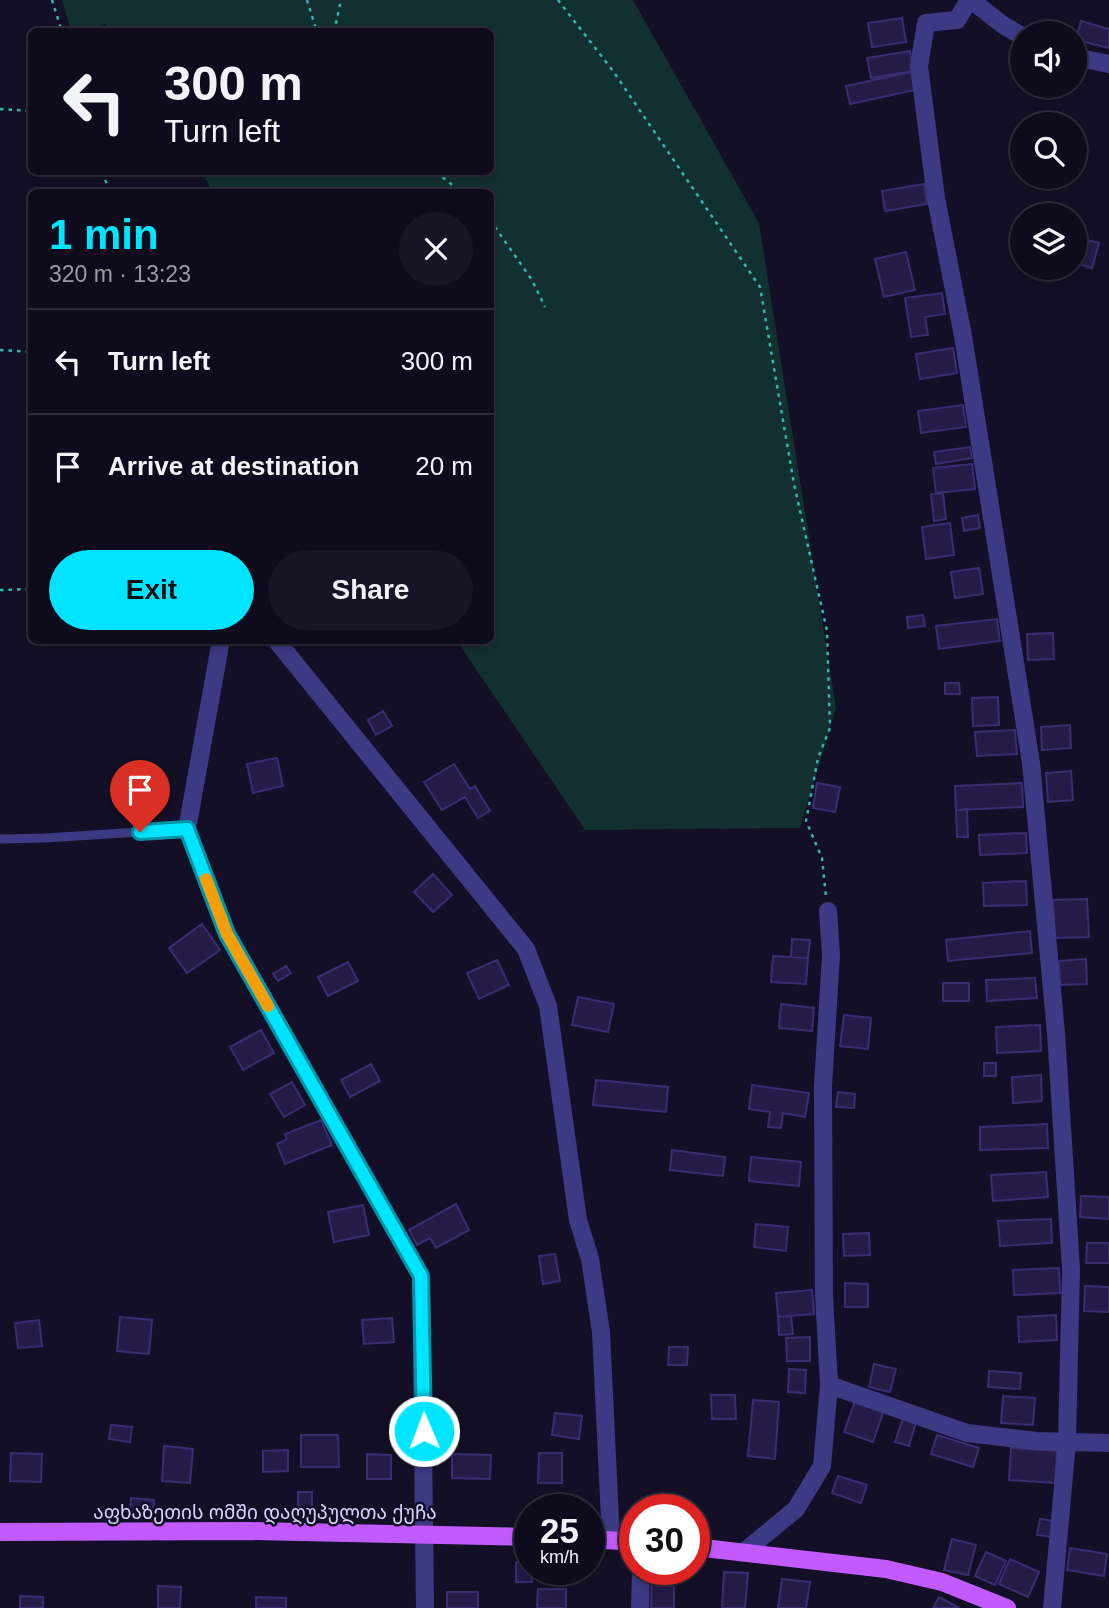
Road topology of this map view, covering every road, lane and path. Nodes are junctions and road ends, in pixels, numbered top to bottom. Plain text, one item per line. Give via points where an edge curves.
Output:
1 (52, 0) edge
2 (307, 0) edge
3 (341, 0) edge
4 (558, 0) edge
5 (970, 0) edge
6 (61, 28) edge
7 (316, 28) edge
8 (335, 28) edge
9 (1010, 29) edge
10 (1087, 60) edge
11 (1109, 64) edge
12 (0, 109) edge
13 (28, 111) edge
14 (440, 175) edge
15 (457, 189) edge
16 (494, 224) edge
17 (545, 307) dead end
18 (0, 351) edge
19 (28, 352) edge
20 (28, 589) edge
21 (0, 590) edge
22 (220, 644) edge
23 (279, 644) edge
24 (187, 829) junction
25 (0, 839) edge
26 (828, 911) joint
27 (829, 1385) junction
28 (1067, 1442) junction
29 (1109, 1443) edge
30 (0, 1532) edge
31 (425, 1533) junction
32 (514, 1536) edge
33 (605, 1540) edge
34 (611, 1540) junction
35 (619, 1541) edge
36 (710, 1549) edge
37 (744, 1552) junction
38 (640, 1585) edge
39 (425, 1608) edge
40 (640, 1608) edge
41 (1007, 1608) edge
42 (1052, 1608) edge

1 - 6 path
2 - 7 path
3 - 8 path
4 - 26 path via 613,71 760,287 794,484 828,631 830,728 818,758 806,821 822,858
5 - 9 street
5 - 28 street via 957,20 926,23 919,66 936,198 964,337 1031,762 1056,1033 1071,1269
10 - 11 street
12 - 13 path
14 - 15 path
16 - 17 path via 532,279
18 - 19 path
20 - 21 path
22 - 24 street
23 - 34 street via 526,949 548,1006 578,1220 590,1259 601,1332
24 - 25 lane
24 - 31 street via 227,934 421,1276
26 - 27 street via 831,955 822,1086
27 - 28 street via 967,1433
27 - 37 street via 822,1466 796,1509
28 - 29 street
28 - 42 street
30 - 31 main road, აფხაზეთის ომში დაღუპულთა ქუჩა
31 - 32 main road, აფხაზეთის ომში დაღუპულთა ქუჩა
31 - 39 street
33 - 34 main road
34 - 35 main road
36 - 37 main road
37 - 41 main road via 886,1569 942,1582
38 - 40 street

